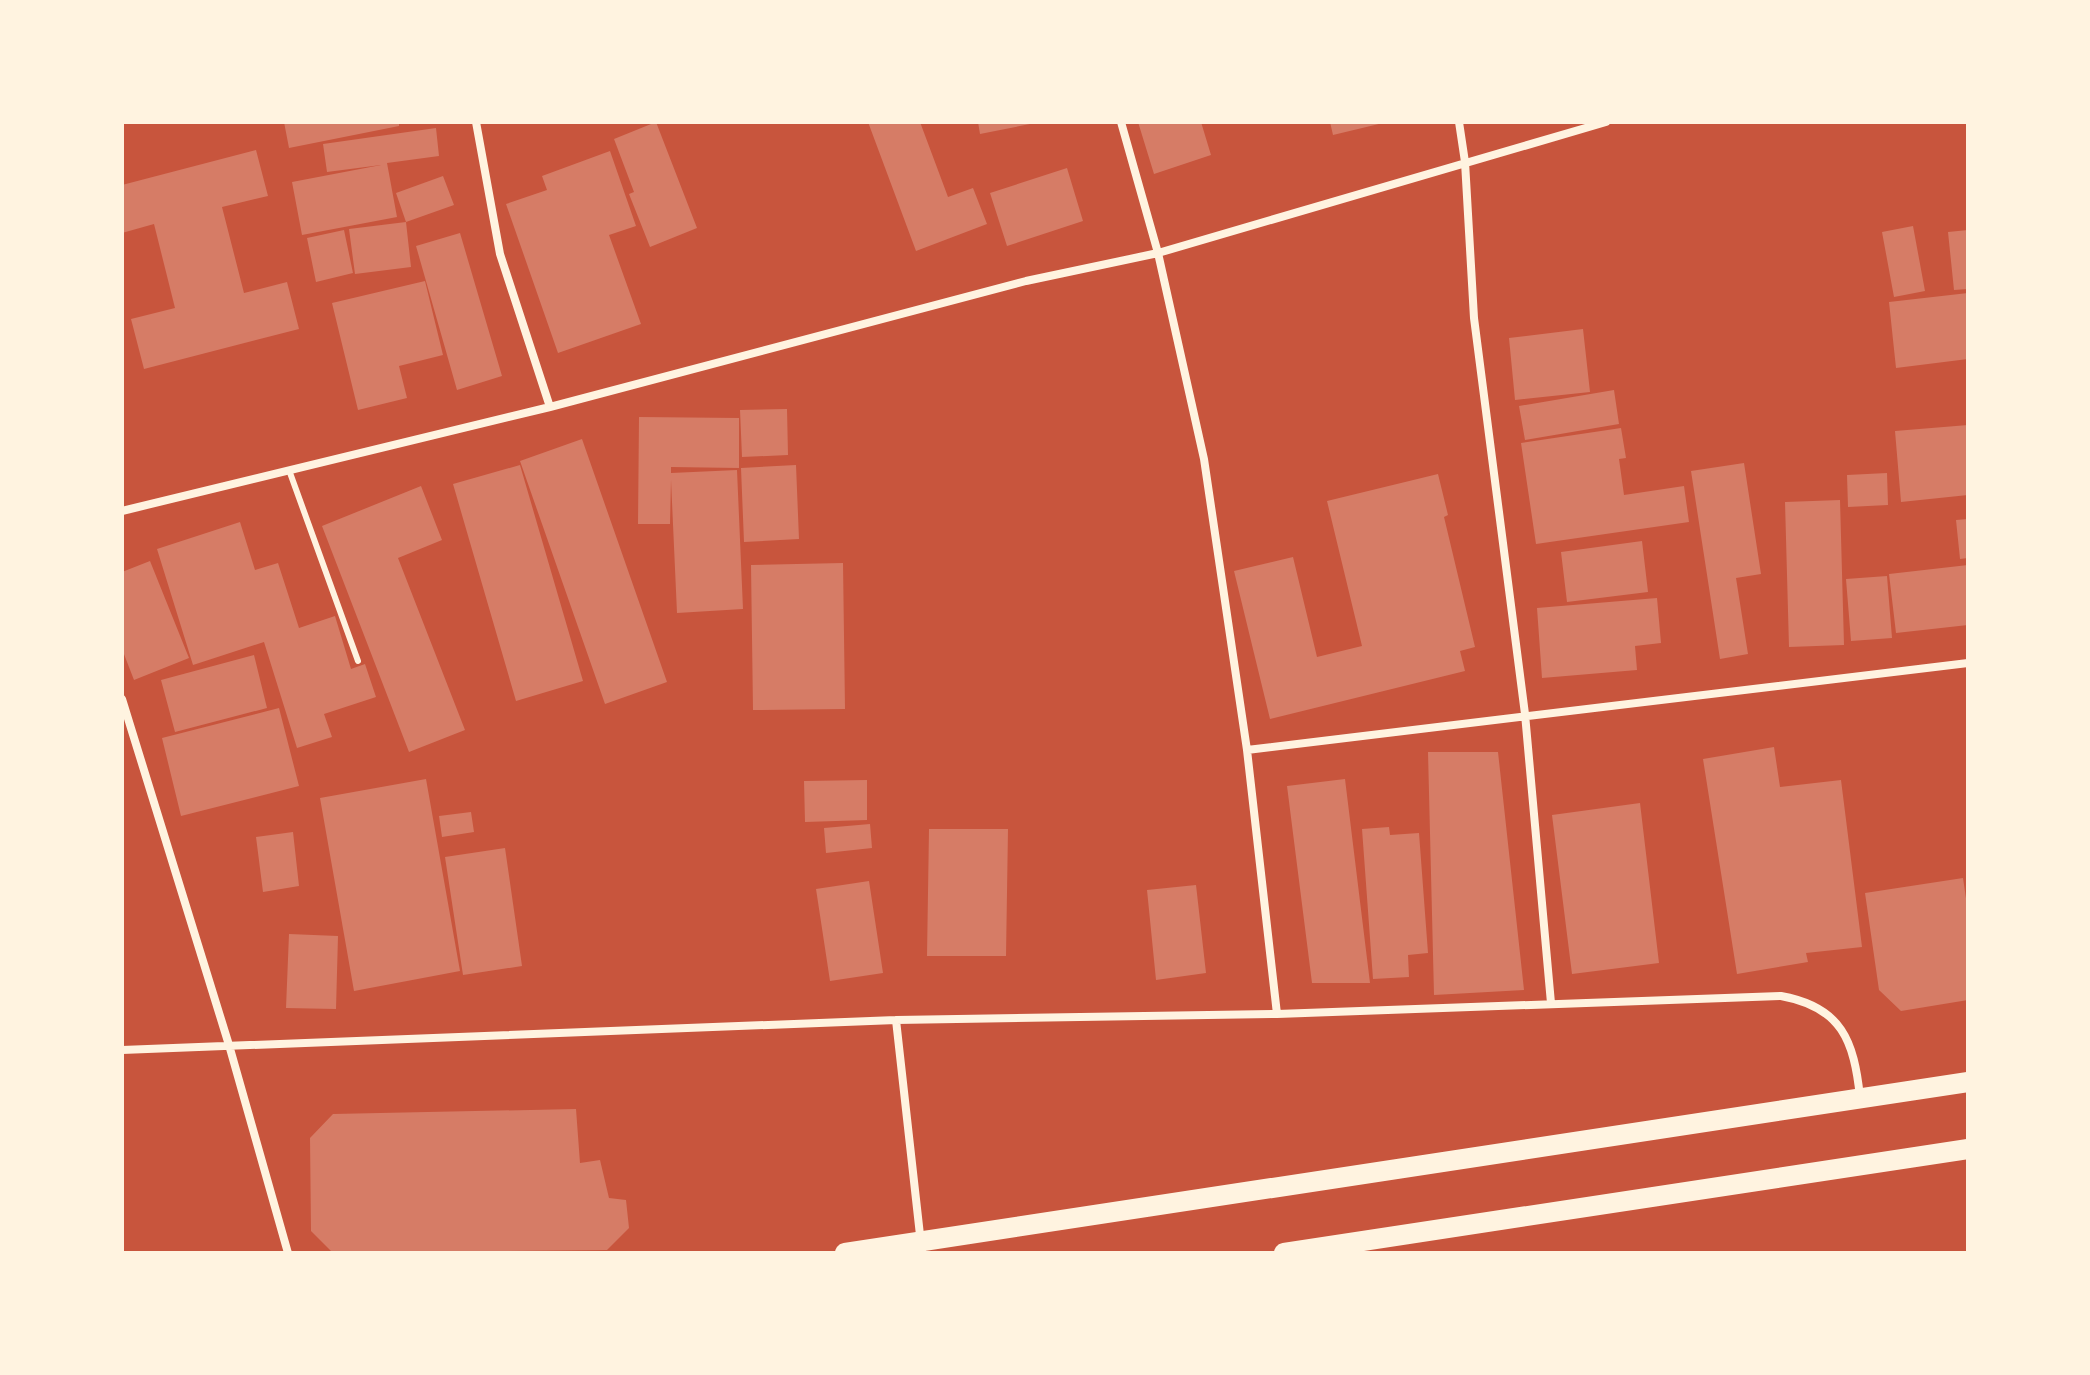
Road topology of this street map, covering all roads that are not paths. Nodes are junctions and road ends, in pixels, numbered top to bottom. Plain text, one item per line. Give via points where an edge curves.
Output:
1 (476, 122) edge
2 (1121, 122) edge
3 (1459, 122) edge
4 (1606, 122) edge
5 (1465, 162) junction
6 (1158, 253) junction
7 (550, 407) junction
8 (289, 470) junction
9 (122, 511) edge
10 (358, 661) dead end
11 (1968, 663) edge
12 (122, 699) edge
13 (1525, 714) junction
14 (1247, 750) junction
15 (1551, 1003) junction
16 (1277, 1014) junction
17 (896, 1020) junction
18 (229, 1045) junction
19 (122, 1050) edge
20 (1968, 1082) edge
21 (1860, 1098) junction
22 (1968, 1149) edge
23 (922, 1248) edge
24 (288, 1253) edge
25 (845, 1253) edge
26 (1284, 1253) edge

1 - 7 street via 500,254
2 - 6 street
3 - 5 street
4 - 5 street
5 - 6 street
5 - 13 street via 1474,318
6 - 7 street via 1026,281
6 - 14 street via 1204,459
7 - 8 street
8 - 9 street
8 - 10 lane
11 - 13 street
12 - 18 street
13 - 14 street
13 - 15 street
14 - 16 street
15 - 16 street
15 - 21 street via 1781,996 1802,1000 1834,1019 1844,1032 1856,1063
16 - 17 street
17 - 18 street
17 - 23 street
18 - 19 street
18 - 24 street
20 - 21 main road
21 - 23 main road
22 - 26 main road
23 - 25 main road

